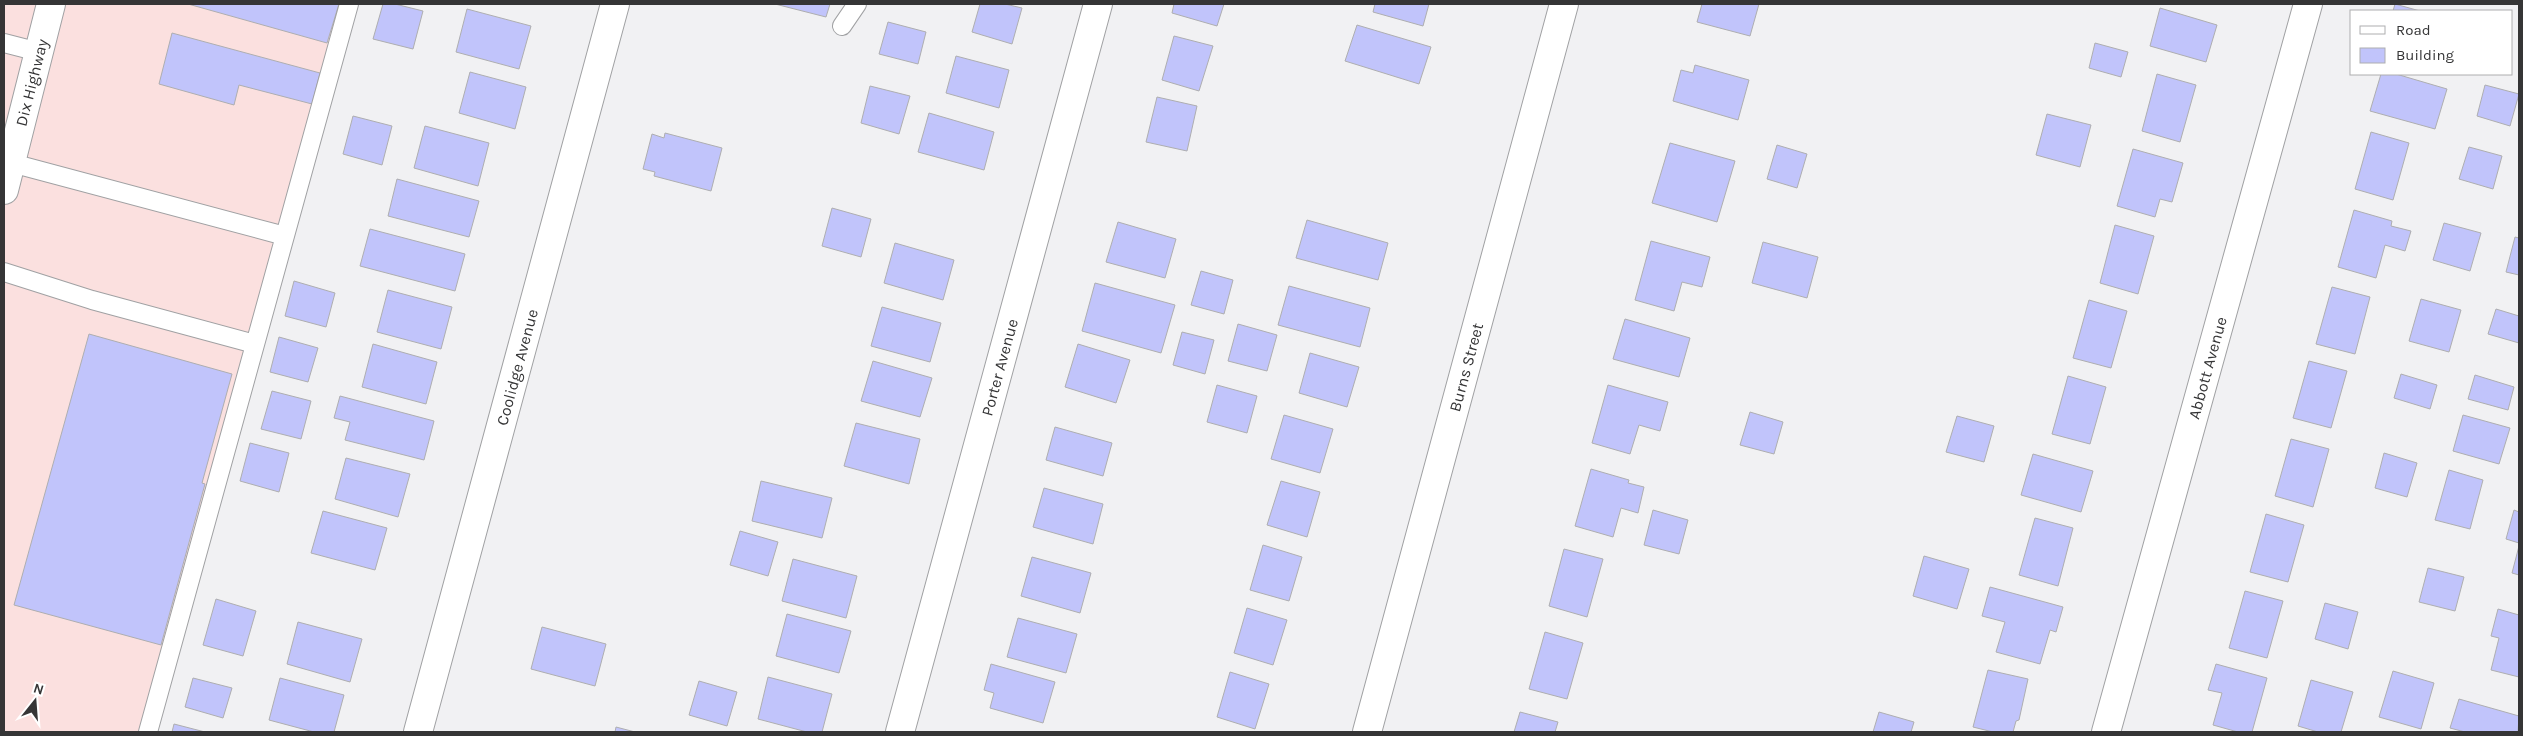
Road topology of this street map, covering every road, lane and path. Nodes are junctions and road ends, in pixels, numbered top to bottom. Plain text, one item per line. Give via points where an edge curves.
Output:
1 (51, 4) edge
2 (349, 4) edge
3 (615, 4) edge
4 (856, 4) edge
5 (1098, 4) edge
6 (1564, 4) edge
7 (2308, 4) edge
8 (842, 26) dead end
9 (4, 43) edge
10 (39, 52) junction
11 (7, 162) edge
12 (4, 190) edge
13 (285, 236) junction
14 (4, 272) edge
15 (255, 344) junction
16 (148, 732) edge
17 (418, 732) edge
18 (900, 732) edge
19 (1367, 732) edge
20 (2106, 732) edge

1 - 10 street, Dix Highway
2 - 13 lane
3 - 17 street, Coolidge Avenue
4 - 8 lane
5 - 18 street, Porter Avenue
6 - 19 street, Burns Street
7 - 20 street, Abbott Avenue
9 - 10 lane
10 - 11 street, Dix Highway
11 - 12 street, Dix Highway
11 - 13 lane
13 - 15 lane
14 - 15 lane via 92,300
15 - 16 lane

